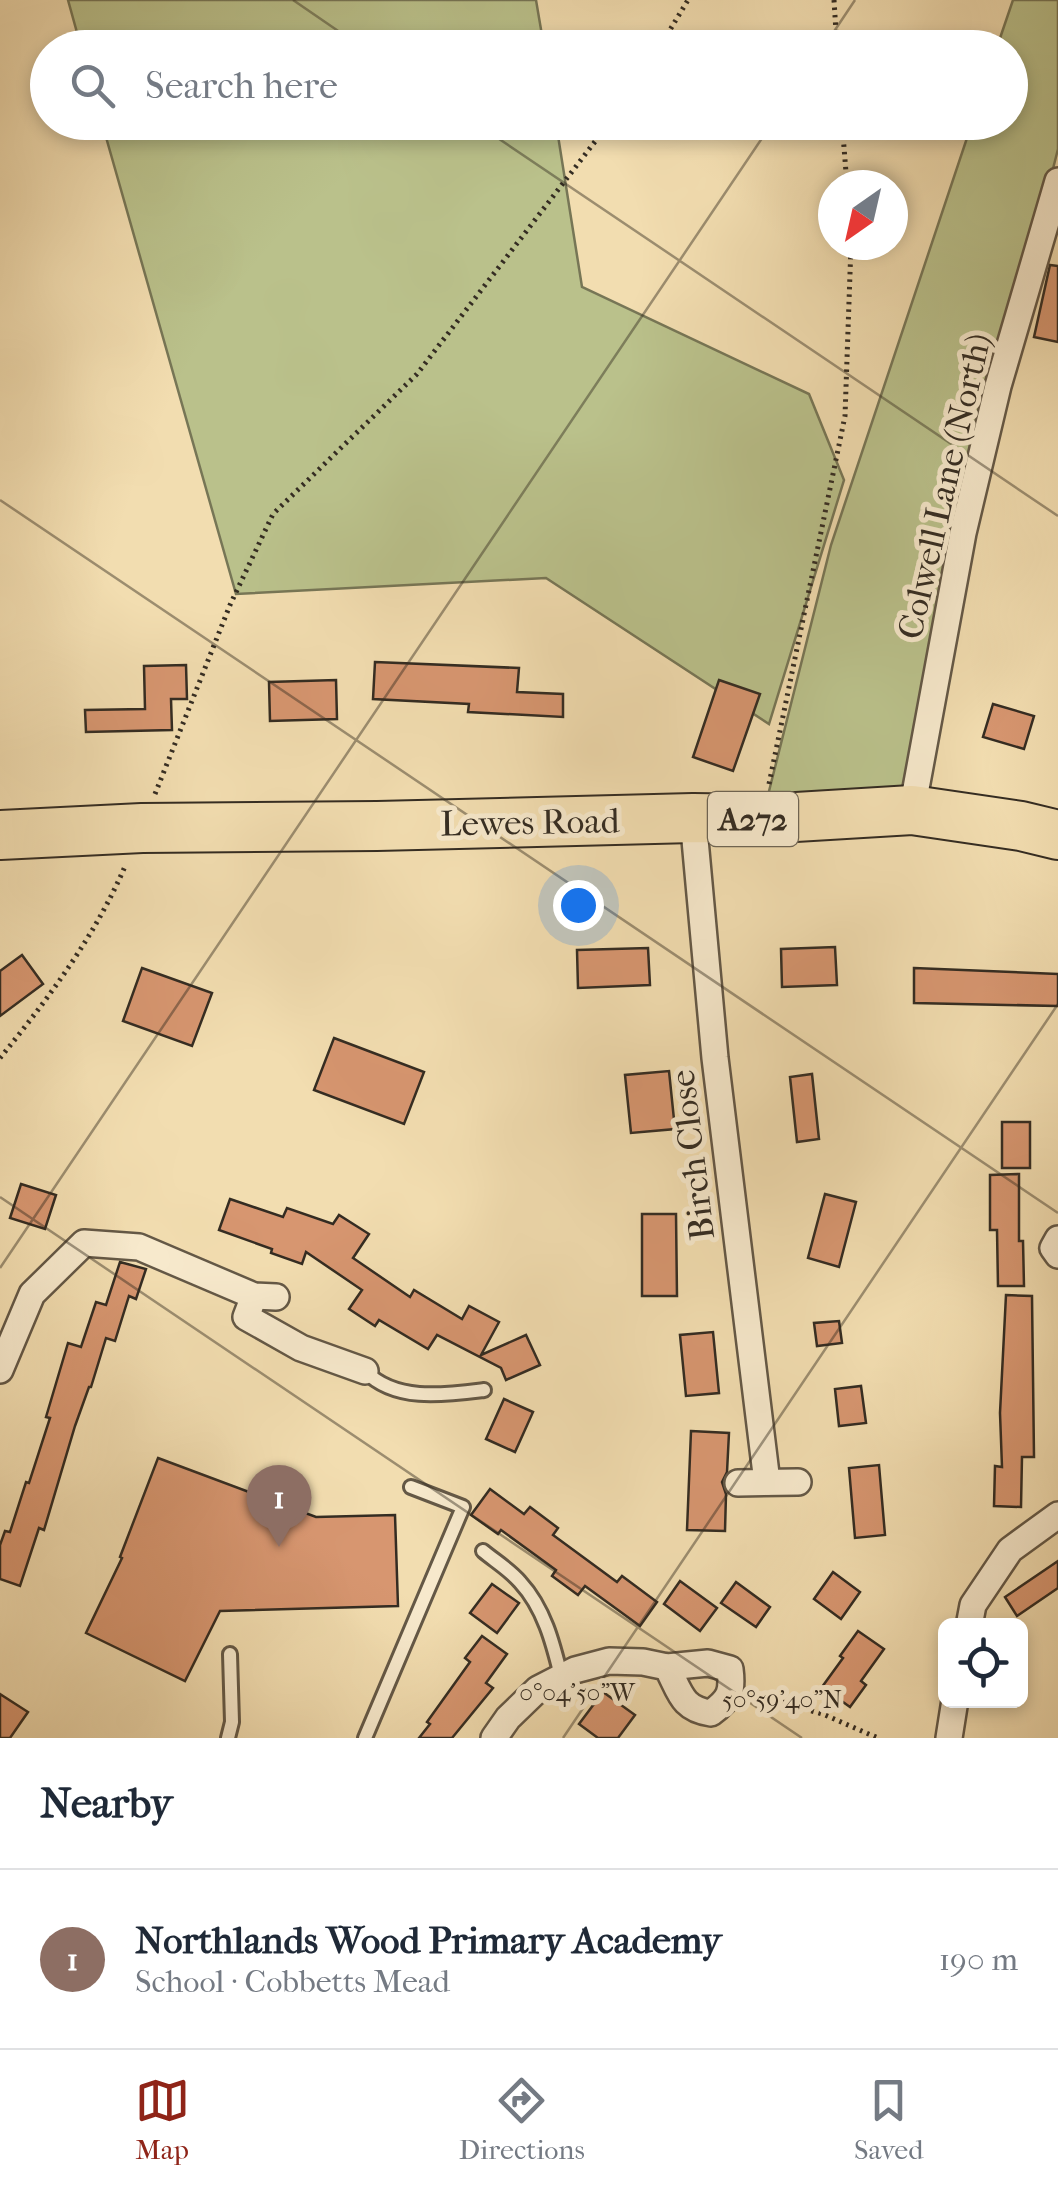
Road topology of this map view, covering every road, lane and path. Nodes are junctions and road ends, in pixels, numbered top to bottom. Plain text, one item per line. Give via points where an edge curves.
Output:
1 (688, 0) edge
2 (834, 0) edge
3 (670, 30) edge
4 (836, 30) edge
5 (596, 140) edge
6 (843, 140) edge
7 (845, 170) edge
8 (1058, 180) edge
9 (852, 260) edge
10 (912, 810) junction
11 (693, 818) junction
12 (762, 819) junction
13 (142, 828) junction
14 (0, 835) edge
15 (1058, 835) edge
16 (0, 1058) edge
17 (1058, 1238) edge
18 (1058, 1255) edge
19 (0, 1370) edge
20 (365, 1370) joint
21 (484, 1390) dead end
22 (767, 1482) junction
23 (798, 1482) dead end
24 (738, 1483) dead end
25 (412, 1487) dead end
26 (1058, 1514) edge
27 (483, 1552) dead end
28 (971, 1618) edge
29 (230, 1654) dead end
30 (668, 1667) junction
31 (562, 1676) junction
32 (732, 1687) junction
33 (954, 1708) edge
34 (228, 1738) edge
35 (366, 1738) edge
36 (494, 1738) edge
37 (878, 1738) edge
38 (948, 1738) edge

1 - 3 path
2 - 4 path
5 - 13 path via 417,374 273,514
6 - 7 path
8 - 10 street, Colwell Lane (North) via 967,515
9 - 12 path via 845,416
10 - 12 highway, Lewes Road / A272
10 - 15 highway, Lewes Road / A272
11 - 12 highway, Lewes Road / A272
11 - 13 highway, Lewes Road / A272
11 - 22 street, Birch Close
13 - 14 highway, Lewes Road / A272
13 - 16 path via 111,900
17 - 18 street
19 - 20 street via 32,1294 84,1243 140,1247 265,1296 246,1316 301,1348
20 - 21 lane via 394,1389
22 - 23 street
22 - 24 street
25 - 35 lane via 462,1507
26 - 28 street via 1010,1550
27 - 31 lane via 520,1582 550,1633
29 - 34 lane
30 - 31 street via 608,1661
30 - 32 street via 708,1663 730,1669
30 - 32 street via 696,1711 711,1713
31 - 36 street via 538,1689
32 - 37 path
33 - 38 street

